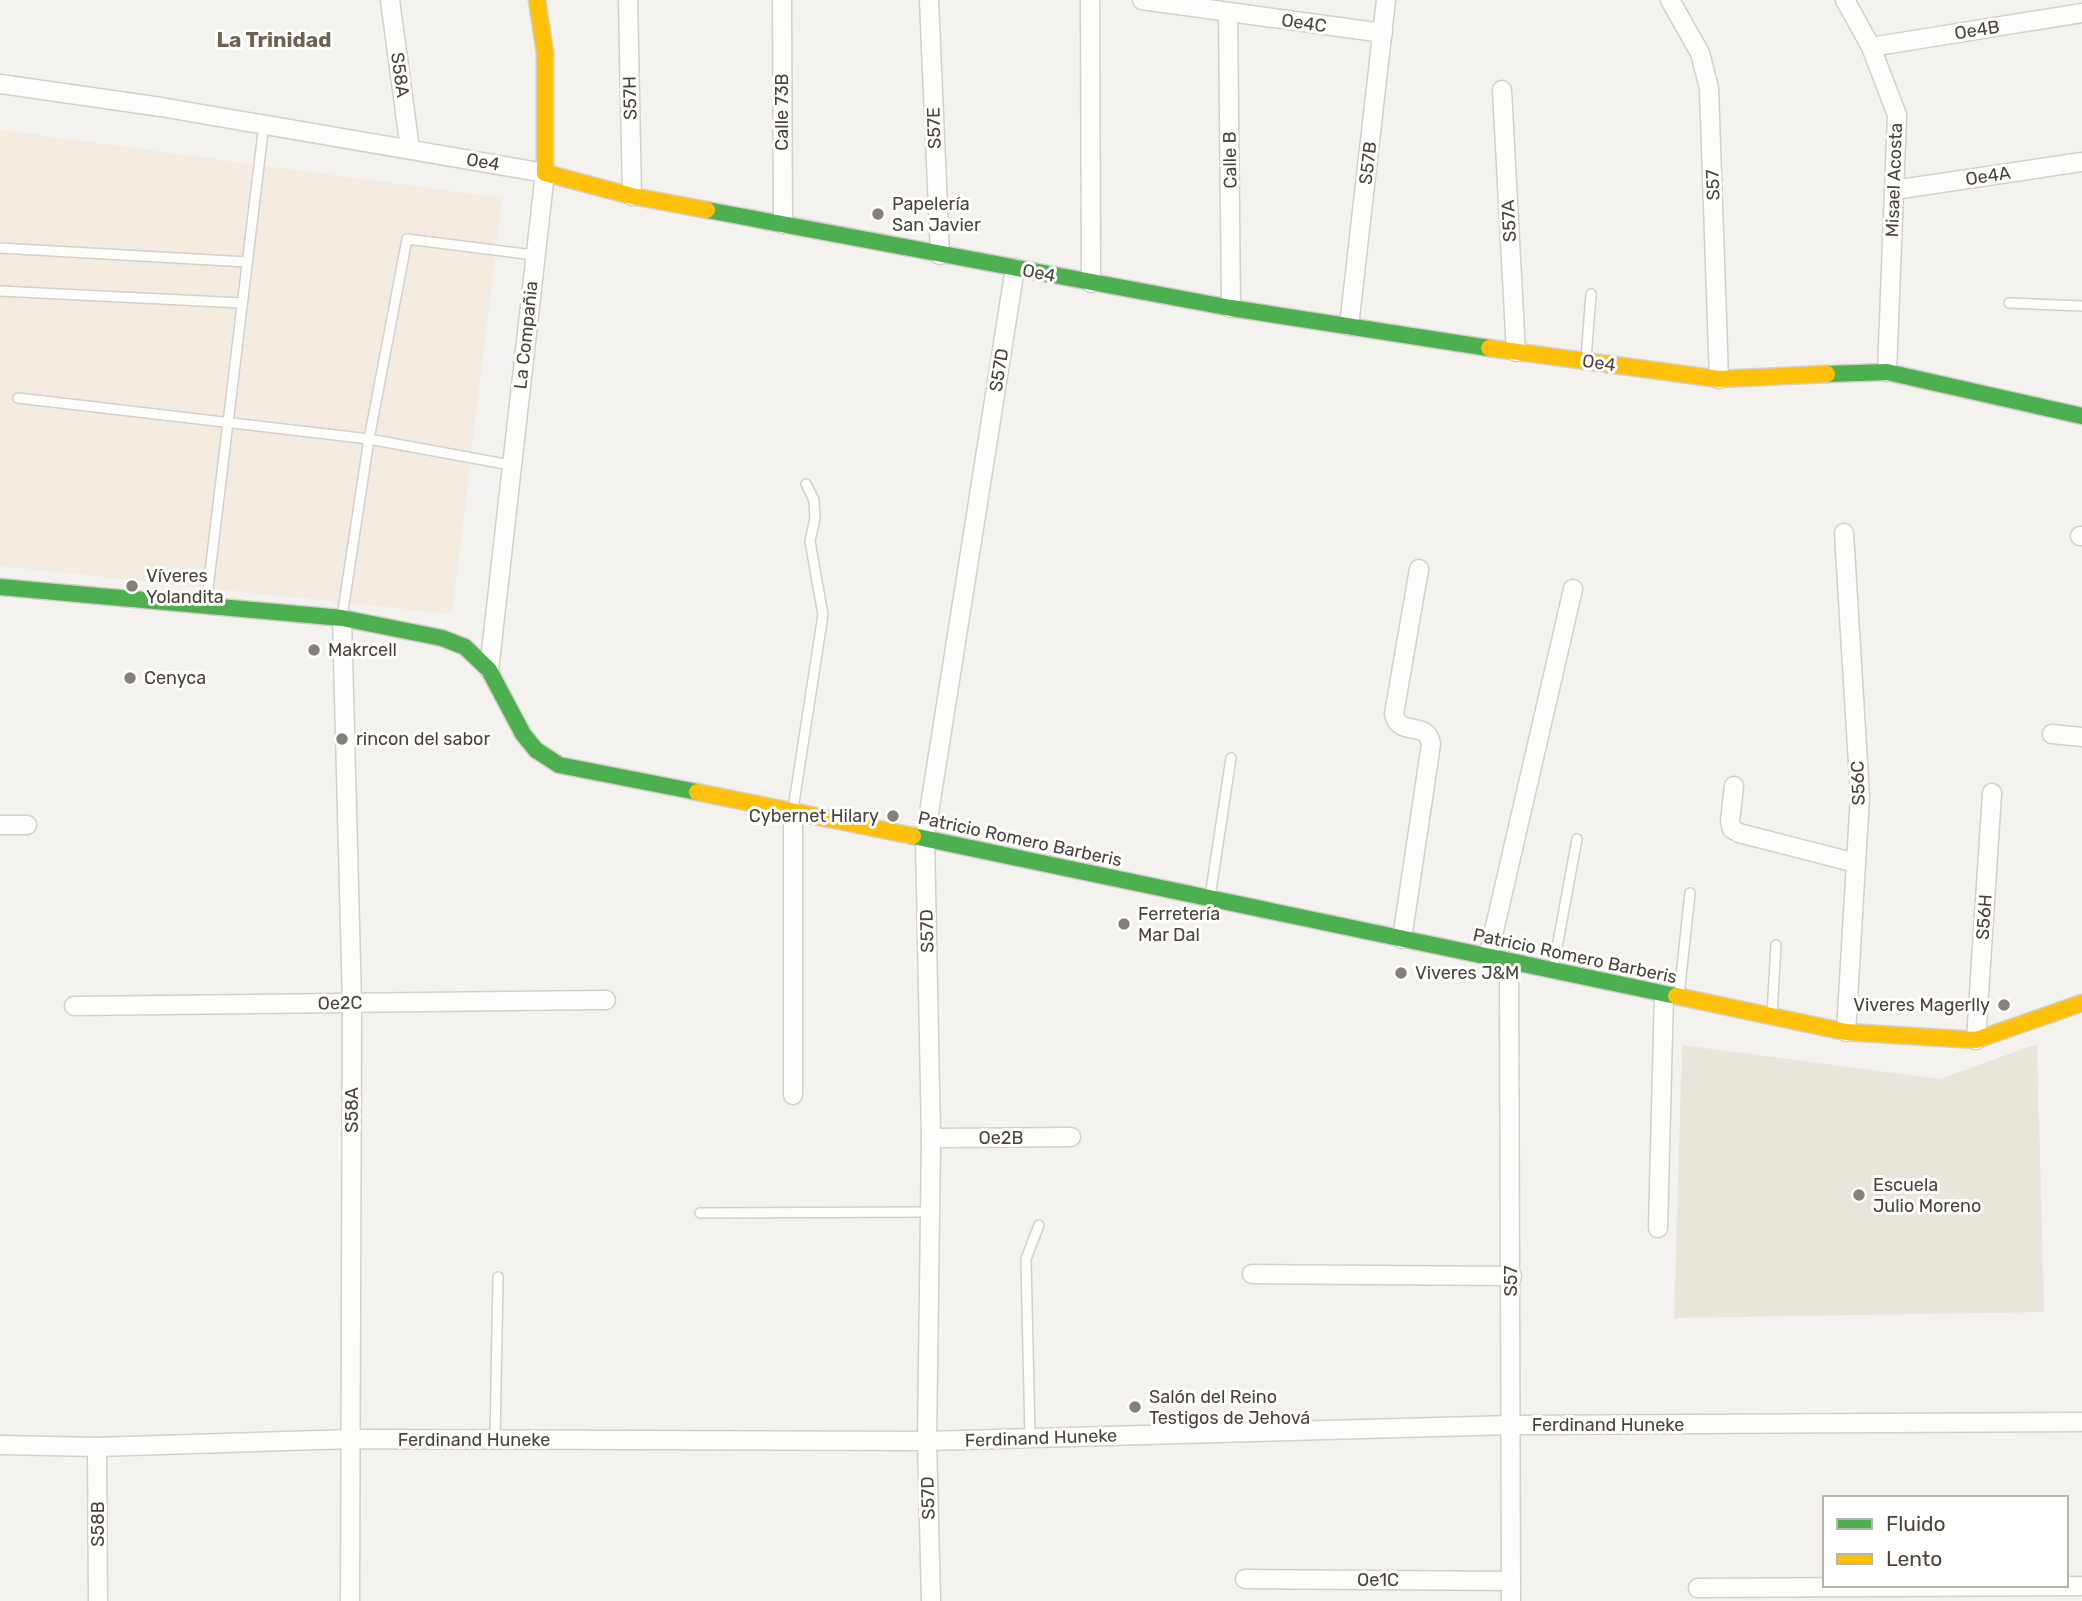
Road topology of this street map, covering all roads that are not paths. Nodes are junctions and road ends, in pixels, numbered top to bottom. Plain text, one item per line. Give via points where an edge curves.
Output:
1 (390, 0) edge
2 (537, 0) edge
3 (628, 0) edge
4 (782, 0) edge
5 (929, 0) edge
6 (1090, 0) edge
7 (1143, 0) edge
8 (1386, 0) edge
9 (1670, 0) edge
10 (1844, 0) edge
11 (1228, 13) junction
12 (2082, 13) edge
13 (1383, 33) junction
14 (1871, 47) junction
15 (0, 84) edge
16 (1502, 90) dead end
17 (264, 124) junction
18 (410, 149) junction
19 (2082, 162) edge
20 (545, 173) junction
21 (1894, 190) junction
22 (632, 196) junction
23 (783, 224) junction
24 (0, 248) edge
25 (534, 255) junction
26 (940, 255) junction
27 (247, 262) junction
28 (1015, 268) junction
29 (1091, 284) junction
30 (0, 291) edge
31 (1591, 294) dead end
32 (242, 303) junction
33 (2009, 303) dead end
34 (2082, 306) edge
35 (1231, 308) junction
36 (1349, 326) junction
37 (1516, 352) junction
38 (1586, 361) junction
39 (1887, 372) junction
40 (1719, 379) junction
41 (18, 398) dead end
42 (2082, 416) edge
43 (228, 424) junction
44 (369, 439) junction
45 (511, 465) junction
46 (806, 484) dead end
47 (1844, 533) dead end
48 (1419, 569) dead end
49 (0, 587) edge
50 (1573, 589) dead end
51 (206, 606) junction
52 (342, 618) junction
53 (489, 670) junction
54 (2052, 734) dead end
55 (2082, 737) edge
56 (1231, 758) dead end
57 (1734, 786) dead end
58 (1992, 793) dead end
59 (793, 811) junction
60 (0, 825) edge
61 (27, 825) dead end
62 (925, 838) junction
63 (1577, 839) dead end
64 (1856, 863) junction
65 (1690, 893) dead end
66 (1210, 898) junction
67 (1402, 939) junction
68 (1776, 945) dead end
69 (1488, 957) junction
70 (1509, 962) junction
71 (1552, 971) junction
72 (1672, 996) junction
73 (606, 1000) dead end
74 (352, 1003) junction
75 (2082, 1003) edge
76 (74, 1006) dead end
77 (1772, 1017) junction
78 (1846, 1032) junction
79 (1976, 1040) junction
80 (793, 1095) dead end
81 (1071, 1137) dead end
82 (931, 1138) junction
83 (930, 1212) junction
84 (700, 1213) dead end
85 (1039, 1225) dead end
86 (1658, 1228) dead end
87 (1252, 1274) dead end
88 (1511, 1276) junction
89 (498, 1277) dead end
90 (2082, 1422) edge
91 (1511, 1426) junction
92 (1030, 1438) junction
93 (352, 1439) junction
94 (495, 1440) junction
95 (926, 1441) junction
96 (0, 1446) edge
97 (97, 1447) junction
98 (1245, 1579) dead end
99 (1511, 1581) junction
100 (1890, 1587) edge
101 (1698, 1588) dead end
102 (99, 1601) edge
103 (350, 1601) edge
104 (931, 1601) edge
105 (1511, 1601) edge

1 - 18 street, S58A
2 - 20 street, La Compañia via 545,53
3 - 22 street, S57H
4 - 23 street, Calle 73B
5 - 26 street, S57E
6 - 29 street
7 - 11 street, Oe4C
8 - 13 street, S57B
9 - 40 street, S57 via 1700,52 1710,89
10 - 14 street, Misael Acosta
11 - 13 street, Oe4C
11 - 35 street, Calle B
12 - 14 street, Oe4B
13 - 36 street, S57B
14 - 21 street, Misael Acosta via 1896,115
15 - 17 street, Oe4
16 - 37 street, S57A
17 - 18 street, Oe4
17 - 27 lane
18 - 20 street, Oe4
19 - 21 street, Oe4A
20 - 22 street, Oe4
20 - 25 street, La Compañia
21 - 39 street, Misael Acosta
22 - 23 street, Oe4
23 - 26 street, Oe4
24 - 27 lane
25 - 44 lane via 407,239
25 - 45 street, La Compañia
26 - 28 street, Oe4
27 - 32 lane
28 - 29 street, Oe4
28 - 62 street, S57D
29 - 35 street, Oe4
30 - 32 lane
31 - 38 lane
32 - 43 lane
33 - 34 lane
35 - 36 street, Oe4
36 - 37 street, Oe4
37 - 38 street, Oe4
38 - 40 street, Oe4
39 - 40 street, Oe4
39 - 42 street, Oe4
41 - 43 lane
43 - 44 lane
43 - 51 lane
44 - 45 lane
44 - 52 lane
45 - 53 street, La Compañia
46 - 59 lane via 814,500 810,541 823,615
47 - 64 street, S56C via 1860,796
48 - 67 street via 1394,714 1401,726 1424,731 1431,744
49 - 51 street, Patricio Romero Barberis
50 - 69 street
51 - 52 street, Patricio Romero Barberis
52 - 53 street, Patricio Romero Barberis via 442,638 465,647
52 - 74 street, S58A
53 - 59 street, Patricio Romero Barberis via 523,734 536,750 559,765
54 - 55 street
56 - 66 lane
57 - 64 street via 1732,829
58 - 79 street, S56H
59 - 62 street, Patricio Romero Barberis
59 - 80 street
60 - 61 street
62 - 66 street, Patricio Romero Barberis
62 - 82 street, S57D
63 - 71 lane
64 - 78 street, S56C
65 - 72 lane
66 - 67 street, Patricio Romero Barberis
67 - 69 street, Patricio Romero Barberis
68 - 77 lane
69 - 70 street, Patricio Romero Barberis
70 - 71 street, Patricio Romero Barberis
70 - 88 street, S57
71 - 72 street, Patricio Romero Barberis
72 - 77 street, Patricio Romero Barberis
72 - 86 street
73 - 74 street, Oe2C
74 - 76 street, Oe2C
74 - 93 street, S58A
75 - 79 street, Patricio Romero Barberis
77 - 78 street, Patricio Romero Barberis
78 - 79 street, Patricio Romero Barberis
81 - 82 street, Oe2B
82 - 83 street, S57D
83 - 84 lane
83 - 95 street, S57D
85 - 92 lane via 1026,1259
87 - 88 street
88 - 91 street, S57
89 - 94 lane
90 - 91 street, Ferdinand Huneke
91 - 92 street, Ferdinand Huneke
91 - 99 street, S57
92 - 95 street, Ferdinand Huneke
93 - 94 street, Ferdinand Huneke
93 - 97 street, Ferdinand Huneke
93 - 103 street, S58A
94 - 95 street, Ferdinand Huneke
95 - 104 street, S57D
96 - 97 street, Ferdinand Huneke
97 - 102 street, S58B
98 - 99 street, Oe1C
99 - 105 street, S57
100 - 101 street

